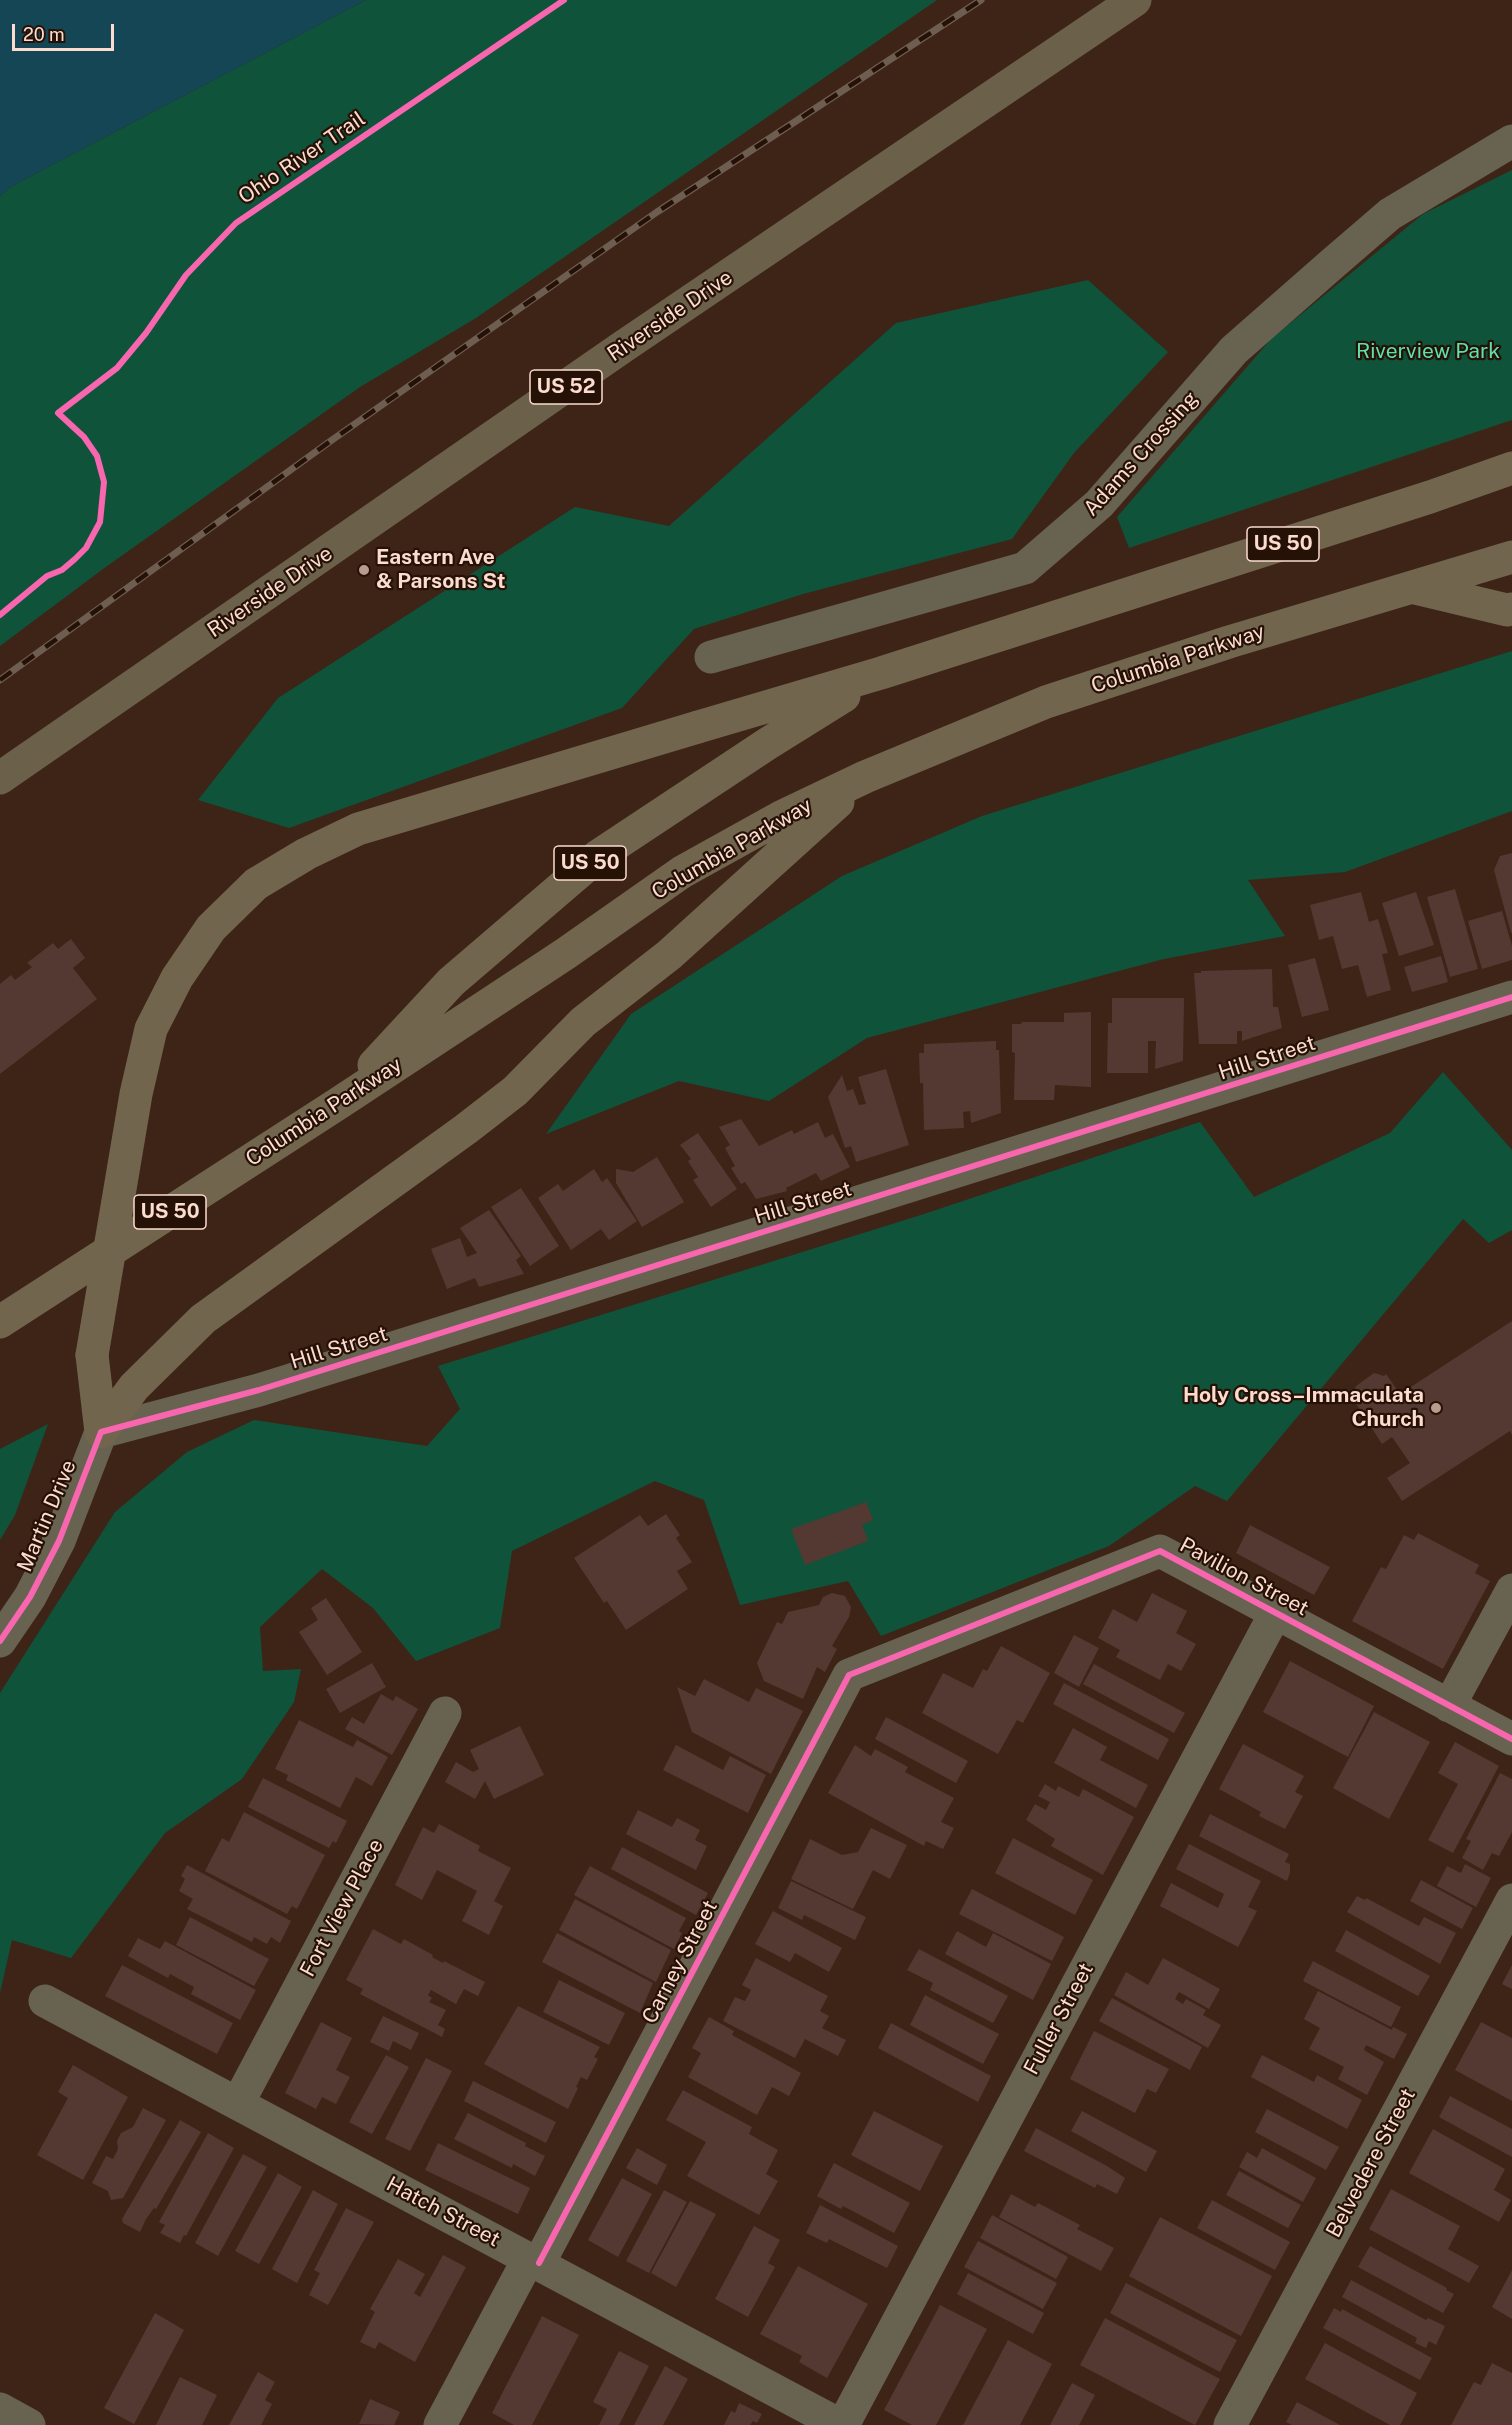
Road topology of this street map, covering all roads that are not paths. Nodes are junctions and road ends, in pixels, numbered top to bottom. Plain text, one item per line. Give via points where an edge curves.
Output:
1 (1135, 0) edge
2 (1512, 141) edge
3 (1512, 468) edge
4 (1512, 557) edge
5 (1413, 587) junction
6 (1512, 609) edge
7 (711, 657) dead end
8 (881, 673) junction
9 (865, 777) junction
10 (0, 778) edge
11 (1512, 997) edge
12 (339, 1102) junction
13 (0, 1322) edge
14 (101, 1432) junction
15 (1512, 1590) edge
16 (1276, 1612) junction
17 (0, 1641) edge
18 (849, 1675) joint
19 (1449, 1706) junction
20 (446, 1713) dead end
21 (1512, 1738) edge
22 (1512, 1900) edge
23 (45, 2001) dead end
24 (238, 2103) junction
25 (534, 2260) junction
26 (0, 2409) edge
27 (29, 2425) edge
28 (440, 2425) edge
29 (841, 2425) edge
30 (1230, 2425) edge

1 - 10 main road, Riverside Drive / US 52 via 624,346
2 - 7 street, Adams Crossing via 1390,214 1332,264 1234,350 1099,504 1024,568
3 - 8 highway, US 50
4 - 5 highway, Columbia Parkway
5 - 6 highway
5 - 9 highway, Columbia Parkway / US 50 via 1046,702
8 - 12 highway, US 50 via 598,856 451,982
8 - 14 highway, bridge via 358,829 256,884 211,928 177,978 151,1029 136,1094 92,1355
9 - 12 highway, Columbia Parkway / US 50 via 682,872
9 - 14 highway via 669,955 583,1022 515,1091 203,1318 134,1386
11 - 14 street, Hill Street via 259,1390
12 - 13 highway, Columbia Parkway / US 50
14 - 17 street, Martin Drive via 59,1541 30,1597
15 - 19 street
16 - 18 street, Pavilion Street via 1160,1551
16 - 19 street, Pavilion Street
16 - 29 street, Fuller Street
18 - 25 street, Carney Street
19 - 21 street, Pavilion Street
20 - 24 street, Fort View Place
22 - 30 street, Belvedere Street
23 - 24 street, Hatch Street
24 - 25 street, Hatch Street
25 - 28 street, Carney Street
25 - 29 street, Hatch Street
26 - 27 street

